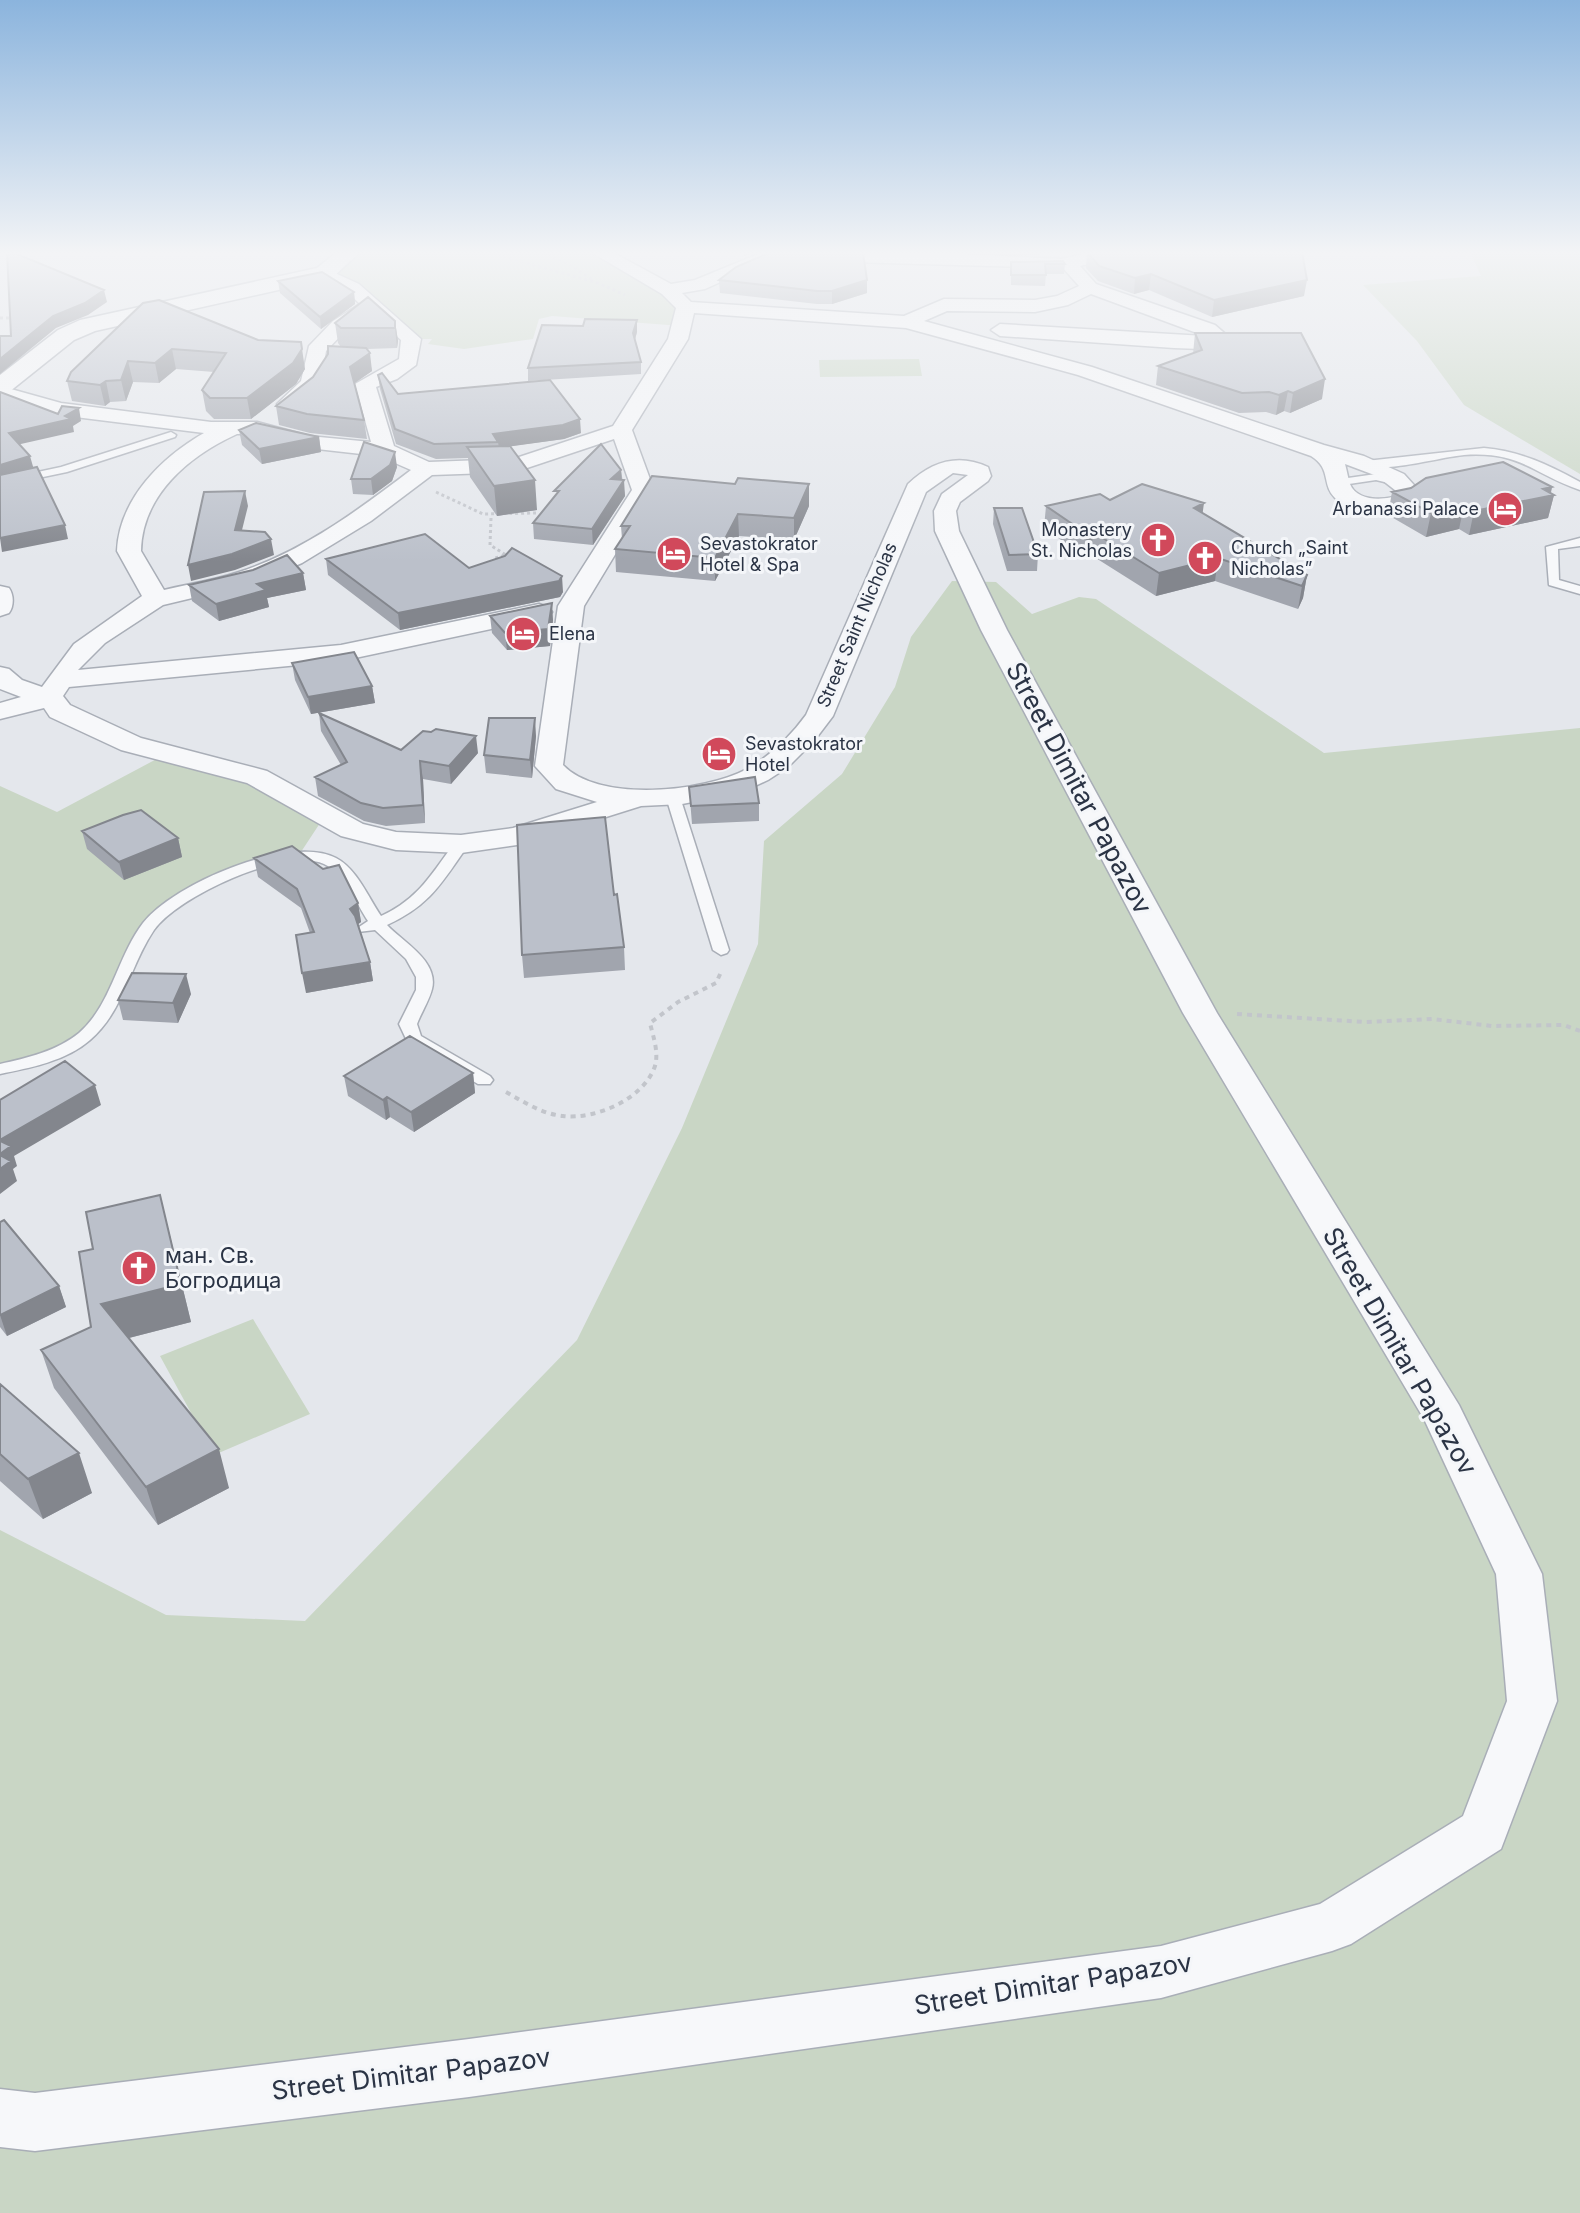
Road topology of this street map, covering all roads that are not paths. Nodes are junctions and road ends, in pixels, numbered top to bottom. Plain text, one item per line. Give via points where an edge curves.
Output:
1 (41, 355) edge
2 (317, 355) edge
3 (410, 355) edge
4 (668, 355) edge
5 (1028, 355) edge
6 (310, 382) junction
7 (365, 384) junction
8 (0, 389) edge
9 (136, 417) junction
10 (245, 428) junction
11 (621, 430) junction
12 (171, 435) junction
13 (196, 446) junction
14 (384, 450) junction
15 (1319, 451) junction
16 (1366, 464) junction
17 (418, 476) junction
18 (0, 483) edge
19 (1580, 487) edge
20 (1580, 542) edge
21 (965, 570) joint
22 (1580, 590) edge
23 (0, 593) edge
24 (155, 599) junction
25 (571, 606) junction
26 (0, 608) edge
27 (0, 675) edge
28 (54, 689) junction
29 (0, 711) edge
30 (673, 797) junction
31 (639, 798) junction
32 (461, 844) junction
33 (370, 926) junction
34 (721, 950) road end
35 (0, 1069) edge
36 (484, 1080) road end
37 (0, 2118) edge

1 - 8 street
2 - 6 street via 318,370
3 - 7 street via 390,375
4 - 11 street
5 - 15 street
6 - 7 street
6 - 10 street via 306,390
7 - 14 street
8 - 9 street via 59,409
9 - 10 street
9 - 12 lane
10 - 13 street
10 - 14 street
11 - 17 street via 515,465
11 - 25 street, Street Saint Nicholas via 643,490
12 - 13 lane
12 - 18 lane via 63,470
13 - 24 street via 144,501 134,525 128,550
14 - 17 street
15 - 16 street
15 - 16 street via 1333,462 1340,490 1360,501 1391,504 1410,498 1407,486
16 - 19 lane via 1499,452
17 - 24 street via 290,560 247,577
20 - 22 lane via 1552,547 1553,582
21 - 30 street, Street Saint Nicholas via 947,531 945,511 950,499 981,474 953,466 928,476 916,489 819,716 803,740 745,781
21 - 37 street, Street Dimitar Papazov via 1200,1013 1444,1416 1519,1574 1532,1701 1483,1832 1332,1926 1161,1972 35,2122
23 - 26 street
24 - 28 street via 115,623 71,661
25 - 28 street via 341,653
25 - 31 street, Street Saint Nicholas via 549,766 566,783
27 - 28 street via 13,686
28 - 29 street
28 - 32 street via 60,711 131,744 257,777 352,830 396,841
30 - 31 street, Street Saint Nicholas
30 - 34 lane
31 - 32 street via 517,836
32 - 33 lane via 422,898
33 - 35 lane via 347,876 328,860 280,857 215,882 161,911 148,926 86,1035 63,1050
33 - 36 lane via 419,964 425,985 408,1024 414,1039

